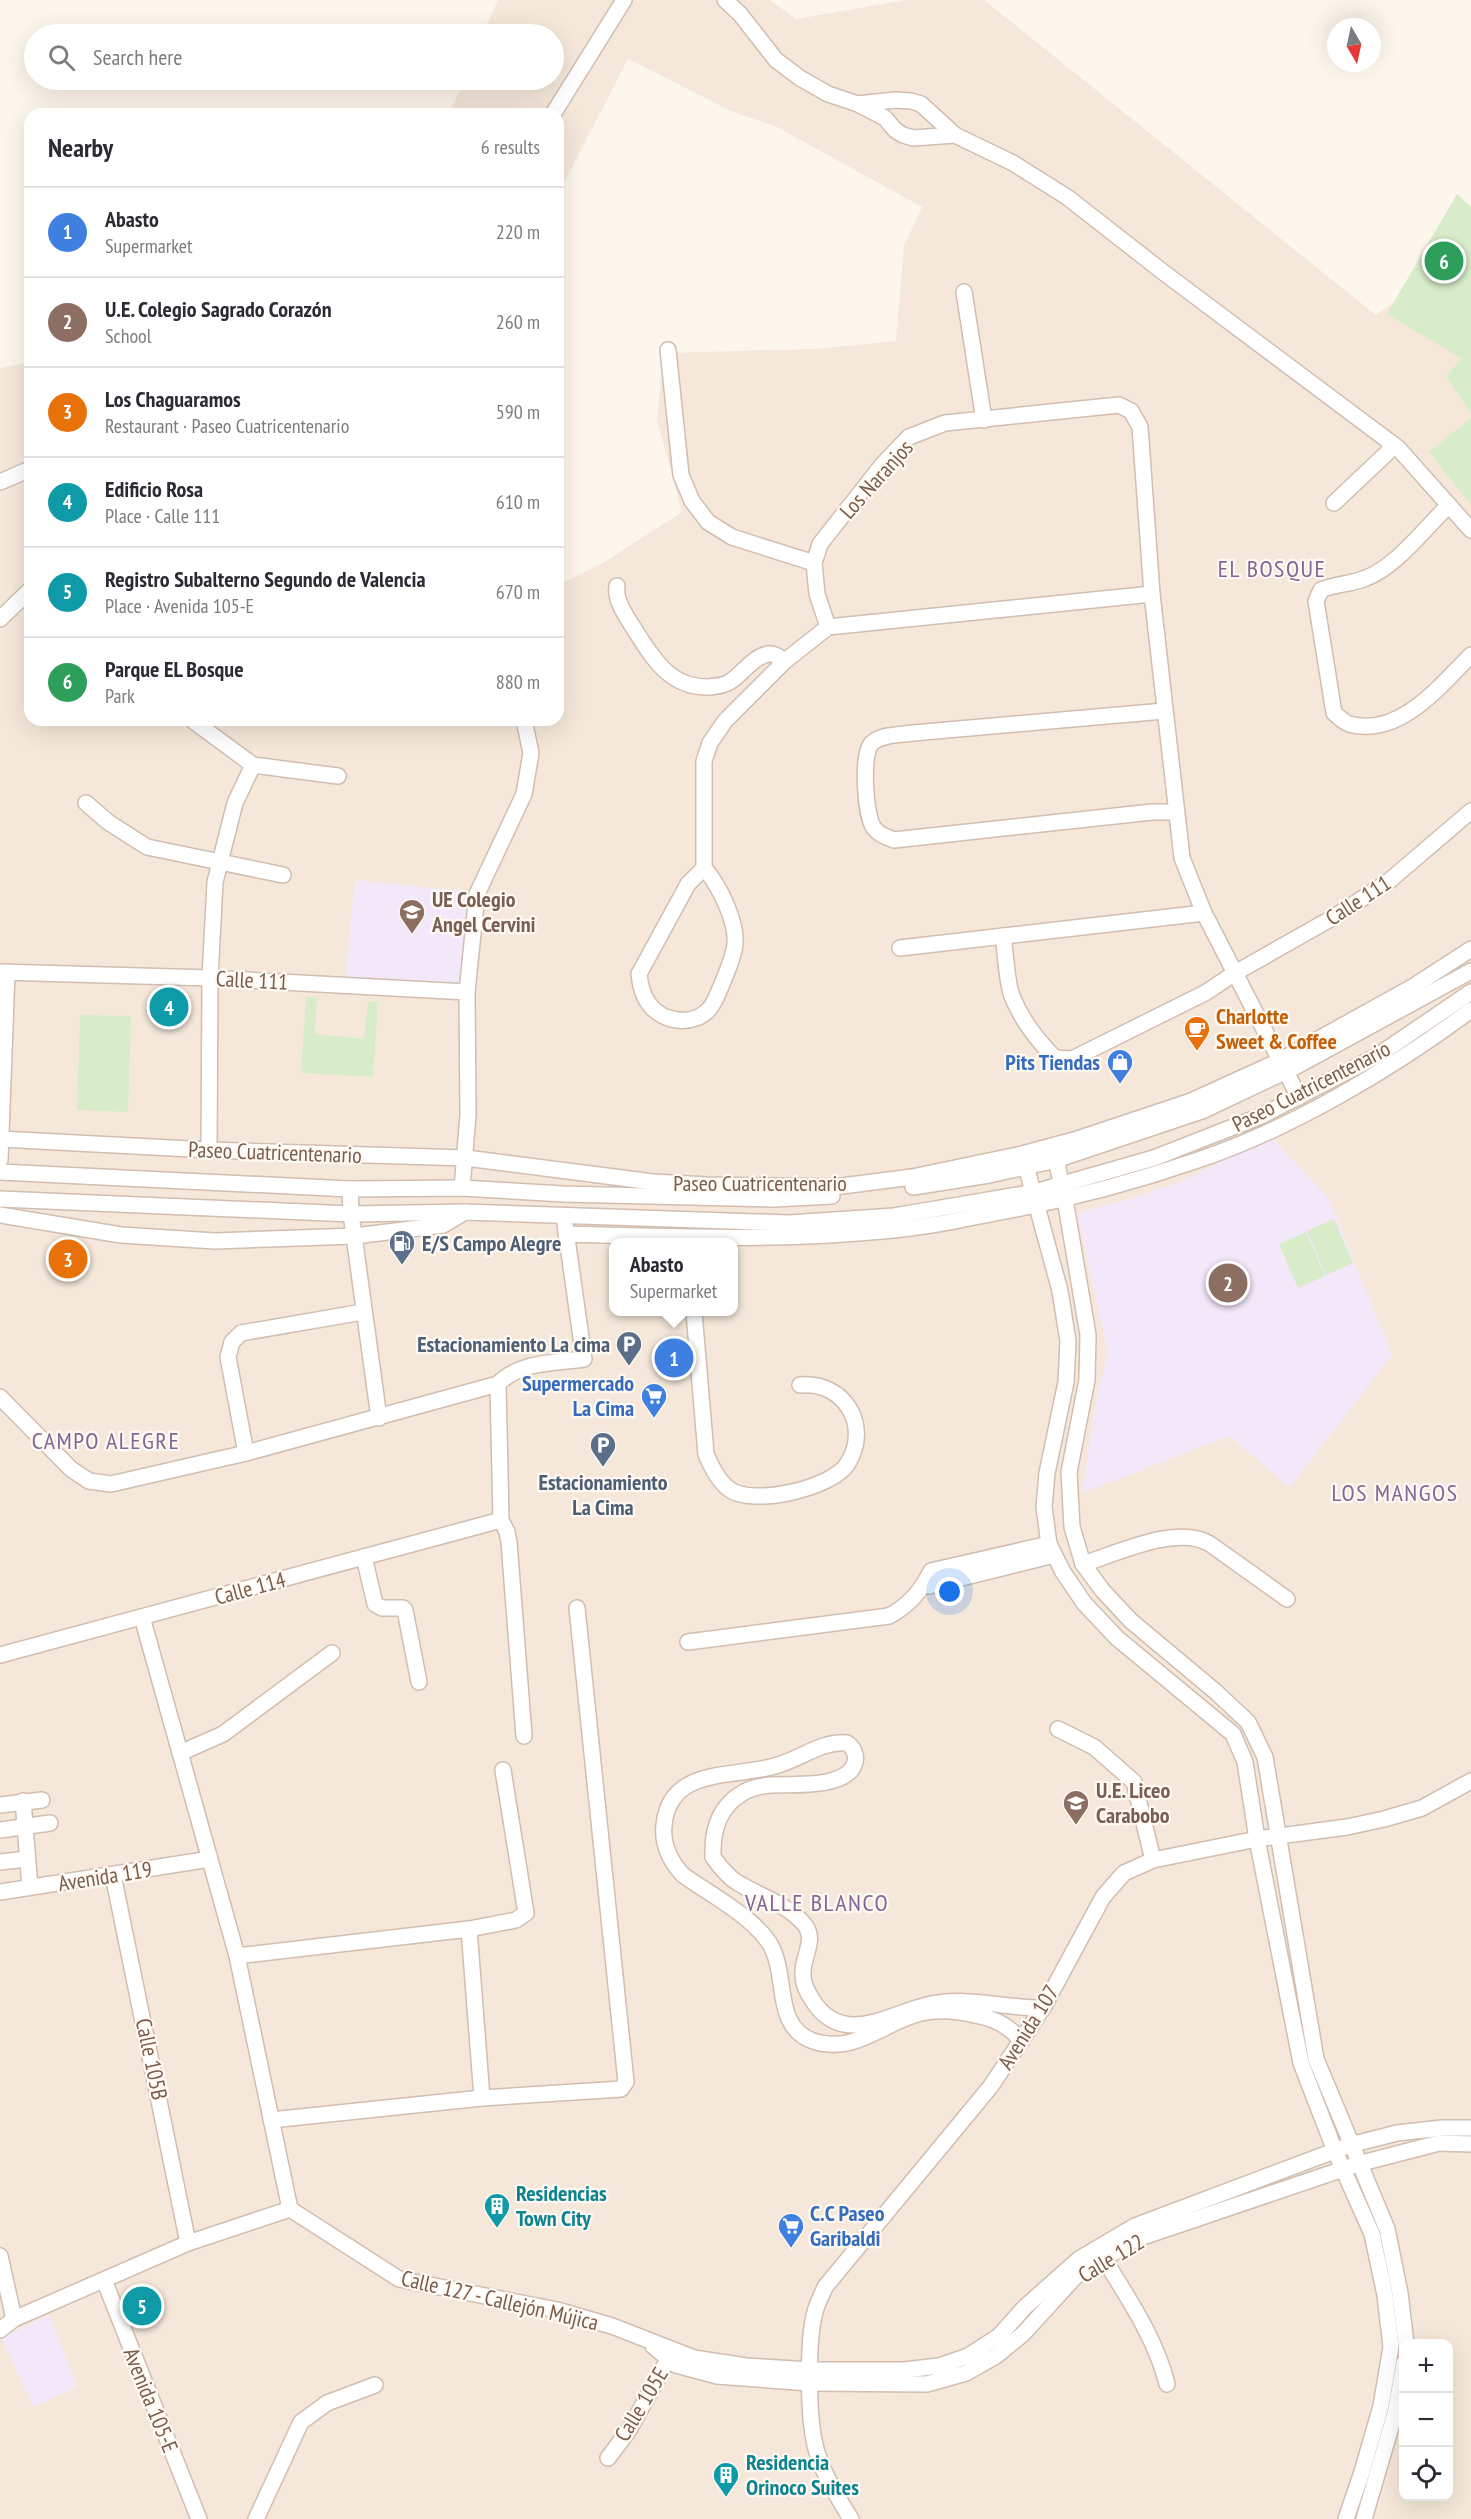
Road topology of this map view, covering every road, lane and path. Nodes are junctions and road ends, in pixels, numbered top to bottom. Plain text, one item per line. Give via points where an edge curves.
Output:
1 (725, 0) edge
2 (617, 4) edge
3 (895, 100) junction
4 (858, 104) junction
5 (556, 108) edge
6 (885, 118) junction
7 (956, 135) junction
8 (964, 292) dead end
9 (668, 350) dead end
10 (984, 420) junction
11 (1393, 444) junction
12 (24, 472) edge
13 (0, 482) edge
14 (1334, 503) dead end
15 (1449, 505) junction
16 (1471, 530) edge
17 (814, 563) junction
18 (617, 586) dead end
19 (1152, 594) junction
20 (24, 596) edge
21 (0, 619) edge
22 (828, 627) junction
23 (1471, 656) edge
24 (784, 661) junction
25 (1164, 711) junction
26 (200, 726) edge
27 (525, 726) edge
28 (253, 765) junction
29 (338, 776) dead end
30 (86, 803) dead end
31 (1176, 812) junction
32 (1471, 812) edge
33 (220, 861) junction
34 (704, 868) junction
35 (283, 875) dead end
36 (1204, 913) junction
37 (1003, 936) junction
38 (900, 948) dead end
39 (1471, 949) edge
40 (1471, 971) edge
41 (4, 972) edge
42 (1235, 973) junction
43 (210, 978) junction
44 (467, 992) junction
45 (1471, 992) edge
46 (1471, 1010) edge
47 (1282, 1067) junction
48 (1299, 1097) junction
49 (1084, 1137) junction
50 (1, 1139) edge
51 (1100, 1146) junction
52 (209, 1150) junction
53 (466, 1158) junction
54 (0, 1160) edge
55 (1056, 1160) junction
56 (1026, 1166) junction
57 (987, 1169) junction
58 (0, 1172) edge
59 (834, 1187) junction
60 (462, 1188) junction
61 (350, 1189) junction
62 (1064, 1191) junction
63 (563, 1194) junction
64 (851, 1194) junction
65 (0, 1199) edge
66 (1037, 1199) junction
67 (465, 1212) junction
68 (351, 1214) junction
69 (0, 1215) edge
70 (563, 1216) junction
71 (826, 1221) junction
72 (865, 1233) junction
73 (566, 1234) junction
74 (355, 1236) junction
75 (641, 1238) edge
76 (738, 1238) edge
77 (363, 1312) junction
78 (694, 1316) edge
79 (498, 1384) junction
80 (800, 1385) dead end
81 (0, 1397) edge
82 (379, 1418) junction
83 (246, 1453) junction
84 (501, 1521) junction
85 (1052, 1549) junction
86 (364, 1557) junction
87 (1083, 1564) junction
88 (1287, 1599) dead end
89 (577, 1608) dead end
90 (142, 1617) junction
91 (688, 1642) dead end
92 (332, 1653) dead end
93 (0, 1655) edge
94 (419, 1682) dead end
95 (1058, 1729) dead end
96 (524, 1736) dead end
97 (180, 1753) junction
98 (502, 1770) dead end
99 (1471, 1781) edge
100 (42, 1800) dead end
101 (24, 1801) junction
102 (0, 1805) edge
103 (50, 1823) dead end
104 (25, 1828) junction
105 (0, 1830) edge
106 (1277, 1836) junction
107 (1257, 1839) junction
108 (27, 1859) junction
109 (210, 1860) junction
110 (1153, 1860) junction
111 (0, 1862) edge
112 (113, 1875) junction
113 (30, 1887) junction
114 (0, 1892) edge
115 (757, 1892) junction
116 (741, 1916) junction
117 (469, 1929) junction
118 (237, 1956) junction
119 (1042, 2008) junction
120 (995, 2012) junction
121 (837, 2023) junction
122 (1020, 2041) junction
123 (830, 2044) junction
124 (482, 2098) junction
125 (271, 2120) junction
126 (1471, 2128) edge
127 (1471, 2144) edge
128 (1350, 2145) junction
129 (1335, 2151) junction
130 (1358, 2164) junction
131 (1343, 2169) junction
132 (290, 2209) junction
133 (188, 2243) junction
134 (0, 2256) edge
135 (1104, 2259) junction
136 (104, 2280) junction
137 (14, 2319) junction
138 (0, 2330) edge
139 (1406, 2339) edge
140 (670, 2354) junction
141 (810, 2376) junction
142 (1167, 2384) dead end
143 (375, 2385) dead end
144 (1399, 2392) edge
145 (608, 2458) dead end
146 (199, 2519) edge
147 (256, 2519) edge
148 (851, 2519) edge
149 (1346, 2519) edge
150 (1364, 2519) edge

1 - 4 street via 777,60 800,78 828,94
2 - 5 street
3 - 4 street
3 - 6 street
3 - 7 street via 921,104
4 - 6 street
6 - 7 street via 895,130 914,138
7 - 11 street via 1013,163 1067,197
8 - 10 street
9 - 17 street via 681,475 692,501 708,522 732,537
10 - 17 street, Los Naranjos via 945,423 909,437 820,544
10 - 19 street, Los Naranjos via 1119,405 1131,411 1140,427
11 - 14 street
11 - 15 street
12 - 13 street
15 - 16 street
15 - 23 street via 1388,565 1366,579 1321,590 1316,602 1334,713 1347,723 1372,726 1403,717
17 - 22 street, Los Naranjos via 817,594
18 - 24 street via 618,598 633,627 656,662 674,678 696,687 717,686 729,683 768,654
19 - 22 street
19 - 25 street
20 - 21 street
22 - 24 street
24 - 34 street via 725,721 710,743 704,761
25 - 31 street
25 - 31 street via 882,738 868,748 864,770 873,827 894,840
26 - 28 street
27 - 44 street via 531,753 524,794 477,894
28 - 29 street
28 - 33 street via 235,803
30 - 33 street via 147,847
31 - 36 street via 1182,858
32 - 42 street, Calle 111 via 1389,881
33 - 35 street
33 - 43 street via 215,882
34 - 34 street via 688,884 639,974 640,987 650,1005 680,1022 710,1009 726,976 735,942 723,897
36 - 37 street
36 - 42 street
37 - 38 street
37 - 42 street, Calle 111 via 1012,996 1055,1058 1072,1059 1205,993
39 - 47 street, Paseo Cuatricentenario
40 - 47 street, Paseo Cuatricentenario
41 - 43 street, Calle 111
41 - 50 street
42 - 47 street
43 - 44 street, Calle 111
43 - 52 street
44 - 53 street
45 - 48 street, Paseo Cuatricentenario via 1377,1056
46 - 62 street, Paseo Cuatricentenario via 1353,1087 1253,1138 1196,1161
47 - 48 street
47 - 49 street, Paseo Cuatricentenario
47 - 51 street, Paseo Cuatricentenario via 1202,1111
48 - 62 street, Paseo Cuatricentenario via 1262,1116
49 - 51 street
49 - 57 street, Paseo Cuatricentenario
50 - 52 street, Paseo Cuatricentenario
50 - 54 street
51 - 55 street, Paseo Cuatricentenario
52 - 53 street, Paseo Cuatricentenario
53 - 59 street, Paseo Cuatricentenario via 653,1182
53 - 60 street
55 - 56 street, Paseo Cuatricentenario
55 - 62 street
56 - 57 street, Paseo Cuatricentenario
56 - 66 street
57 - 59 street, Paseo Cuatricentenario
57 - 64 street, Paseo Cuatricentenario
58 - 61 street, Paseo Cuatricentenario
59 - 64 street
60 - 61 street, Paseo Cuatricentenario
60 - 63 street, Paseo Cuatricentenario
61 - 68 street
62 - 66 street, Paseo Cuatricentenario
62 - 87 street via 1088,1335 1087,1380 1069,1472 1072,1527
63 - 64 street, Paseo Cuatricentenario via 774,1199
63 - 70 street
65 - 68 street, Paseo Cuatricentenario
66 - 71 street, Paseo Cuatricentenario
66 - 72 street, Paseo Cuatricentenario via 933,1225
66 - 85 street via 1068,1341 1066,1382 1047,1473 1044,1508
67 - 68 street, Paseo Cuatricentenario
67 - 70 street, Paseo Cuatricentenario
67 - 74 street, Paseo Cuatricentenario via 443,1225
68 - 74 street
69 - 74 street, Paseo Cuatricentenario via 121,1235 184,1240
70 - 71 street, Paseo Cuatricentenario
70 - 73 street
71 - 72 street
72 - 76 street, Paseo Cuatricentenario
73 - 75 street, Paseo Cuatricentenario
73 - 79 street via 584,1359 516,1370
74 - 77 street
77 - 82 street
77 - 83 street via 241,1333 232,1342 228,1357
78 - 80 street via 706,1454 712,1469 729,1490 747,1496 795,1492 826,1482 848,1465 856,1441 848,1404 832,1390 814,1384
79 - 82 street
79 - 84 street
81 - 83 street via 71,1468 99,1484 125,1482
82 - 83 street
84 - 86 street, Calle 114
84 - 96 street via 509,1542
85 - 91 street via 931,1571 901,1610 889,1616
85 - 107 street via 1062,1572 1084,1603 1117,1638 1233,1734 1245,1762
86 - 90 street, Calle 114
86 - 94 street via 375,1604 405,1610
87 - 88 street via 1163,1539 1190,1536 1210,1544
87 - 106 street via 1131,1621 1248,1722 1265,1757
89 - 124 street via 626,2082 621,2089
90 - 93 street, Calle 114
90 - 97 street
92 - 97 street via 224,1734
95 - 110 street via 1094,1747 1134,1782
97 - 109 street
98 - 117 street via 526,1913 516,1920
99 - 106 street, Avenida 107 via 1422,1808 1347,1827
100 - 101 street
101 - 102 street
101 - 104 street
103 - 104 street
104 - 105 street
104 - 108 street
106 - 107 street, Avenida 107
106 - 128 street via 1316,2058
107 - 110 street, Avenida 107
107 - 129 street via 1301,2063
108 - 111 street
108 - 113 street
109 - 112 street, Avenida 119
109 - 118 street
110 - 119 street, Avenida 107 via 1124,1874 1103,1897
112 - 113 street, Avenida 119
112 - 133 street, Calle 105B
113 - 114 street, Avenida 119
115 - 116 street
115 - 116 street via 737,1882 713,1857 716,1823 729,1803 751,1788 840,1779 854,1766 856,1758 847,1743 828,1744 761,1770 694,1781 674,1796 663,1838 674,1866
115 - 121 street via 806,1926 811,1938 803,1972 806,1989 819,2010
116 - 123 street via 772,1946 790,2022 804,2036
117 - 118 street
117 - 124 street
118 - 125 street
119 - 120 street
119 - 122 street, Avenida 107
120 - 121 street via 972,2002 937,2003 860,2025
120 - 122 street
120 - 123 street via 921,2013 863,2039
121 - 123 street
122 - 141 street, Avenida 107 via 991,2086 825,2287 811,2335
124 - 125 street
125 - 132 street
126 - 128 street, Calle 122 via 1397,2133
127 - 130 street, Calle 122 via 1439,2143
128 - 129 street, Calle 122
128 - 130 street
129 - 131 street
129 - 141 street, Calle 122 via 1135,2226 1079,2259 999,2336 968,2356 939,2366
130 - 131 street, Calle 122
130 - 139 street via 1387,2229
131 - 135 street, Calle 122 via 1134,2240
131 - 149 street via 1372,2234 1391,2347 1381,2406
132 - 133 street
132 - 140 street, Calle 127 - Callejón Mújica via 399,2279 557,2310 642,2337
133 - 136 street
134 - 137 street
135 - 141 street, Calle 122 via 1075,2277 996,2356 966,2373 927,2384
135 - 142 street via 1135,2310
136 - 137 street
136 - 146 street, Avenida 105-E
137 - 138 street
140 - 141 street, Calle 127 - Callejón Mújica
140 - 145 street, Calle 105E via 629,2430
141 - 148 street, Avenida 107 via 815,2445
143 - 147 street via 327,2403 301,2422
144 - 150 street

